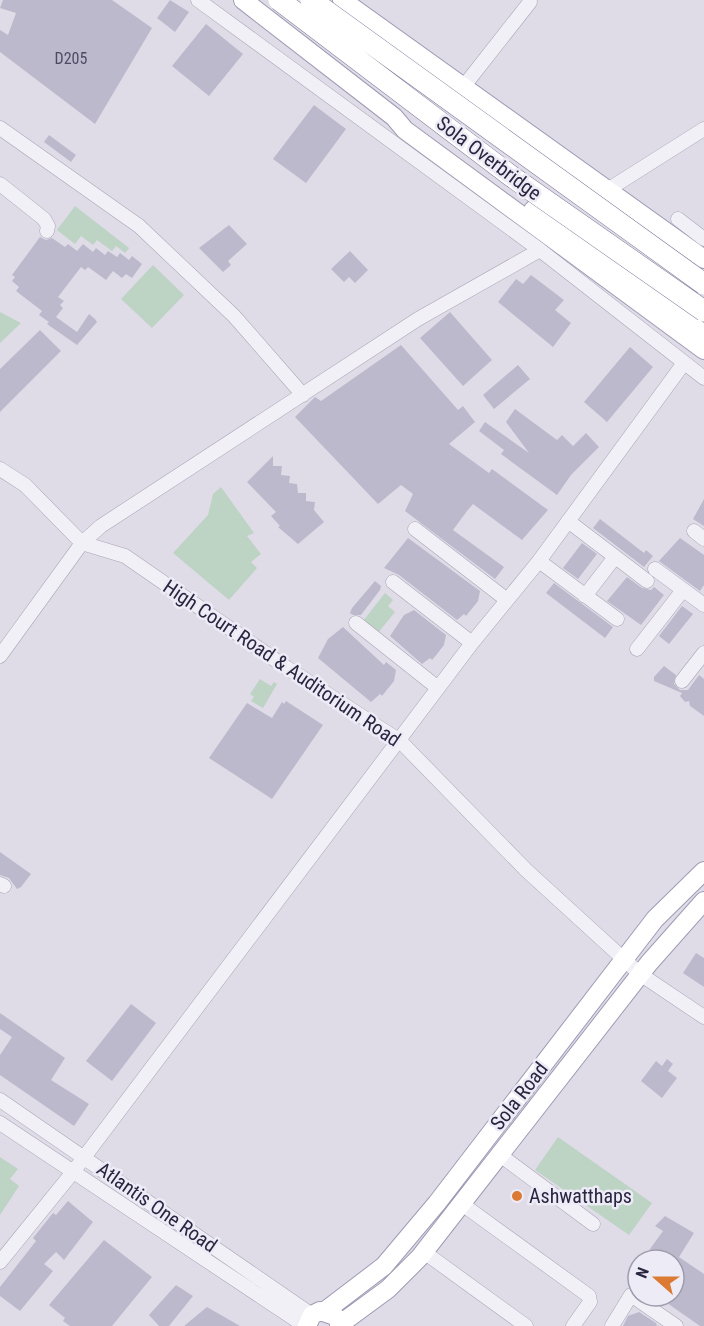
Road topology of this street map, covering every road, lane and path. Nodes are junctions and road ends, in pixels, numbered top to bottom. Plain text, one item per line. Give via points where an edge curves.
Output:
1 (198, 0) edge
2 (243, 0) edge
3 (279, 0) edge
4 (310, 0) edge
5 (347, 2) edge
6 (530, 2) dead end
7 (313, 52) junction
8 (464, 86) junction
9 (394, 117) junction
10 (0, 128) edge
11 (704, 129) edge
12 (391, 139) junction
13 (0, 184) edge
14 (609, 189) junction
15 (637, 211) junction
16 (678, 219) dead end
17 (47, 231) dead end
18 (704, 239) edge
19 (540, 250) junction
20 (704, 251) edge
21 (704, 259) edge
22 (704, 284) edge
23 (704, 311) edge
24 (704, 334) edge
25 (704, 350) edge
26 (684, 363) junction
27 (704, 378) edge
28 (303, 395) junction
29 (0, 469) edge
30 (568, 522) junction
31 (415, 529) dead end
32 (82, 543) junction
33 (615, 557) junction
34 (538, 561) junction
35 (393, 582) dead end
36 (683, 590) junction
37 (585, 596) junction
38 (507, 600) junction
39 (704, 604) edge
40 (617, 619) dead end
41 (356, 623) dead end
42 (472, 643) junction
43 (637, 649) dead end
44 (704, 653) edge
45 (0, 656) edge
46 (682, 681) dead end
47 (438, 688) junction
48 (400, 741) junction
49 (704, 871) edge
50 (704, 901) edge
51 (624, 959) junction
52 (640, 974) junction
53 (704, 1017) edge
54 (0, 1100) edge
55 (0, 1123) edge
56 (500, 1155) junction
57 (84, 1157) junction
58 (73, 1172) junction
59 (462, 1204) junction
60 (593, 1224) dead end
61 (424, 1252) junction
62 (0, 1262) edge
63 (312, 1320) edge
64 (339, 1326) edge
65 (526, 1326) edge
66 (573, 1326) edge
67 (612, 1326) edge
68 (676, 1326) edge

1 - 12 street
2 - 7 main road
3 - 23 highway, Sola Overbridge, bridge via 512,176
4 - 22 highway, Sola Overbridge, bridge
5 - 7 main road
5 - 8 main road
6 - 8 street
7 - 9 main road
8 - 14 main road
9 - 12 street
9 - 24 main road via 411,122
9 - 25 main road via 405,130
10 - 28 street via 138,226 234,316
11 - 14 street
12 - 19 street
13 - 17 street via 44,219
14 - 15 main road
15 - 20 street via 659,220
15 - 21 main road
16 - 18 street
19 - 26 street
19 - 28 street via 418,319
26 - 27 street
26 - 30 street
28 - 32 street via 100,526
29 - 32 street, High Court Road & Auditorium Road via 26,485
30 - 33 street
30 - 34 street
31 - 38 street
32 - 45 street
32 - 48 street, High Court Road & Auditorium Road via 125,556
33 - 36 street
33 - 37 street
34 - 37 street
34 - 38 street
35 - 42 street
36 - 39 street
36 - 43 street
37 - 40 street
38 - 42 street
41 - 47 street
42 - 47 street
44 - 46 street
47 - 48 street
48 - 51 street, High Court Road & Auditorium Road via 526,870
48 - 57 street
49 - 51 main road, Sola Road via 655,919
50 - 52 main road, Sola Road
51 - 52 street, High Court Road & Auditorium Road
51 - 63 main road, Sola Road via 384,1266
52 - 53 street, High Court Road & Auditorium Road
52 - 56 main road, Sola Road
54 - 57 street, Atlantis One Road
55 - 58 street, Atlantis One Road
56 - 59 main road, Sola Road
56 - 60 street
57 - 58 street
57 - 63 street, Atlantis One Road
58 - 62 street
58 - 63 street, Atlantis One Road
59 - 61 main road, Sola Road
59 - 66 street via 589,1296 590,1302
61 - 64 main road, Sola Road via 388,1289
61 - 65 street
63 - 64 main road via 334,1316
67 - 68 street via 631,1295

